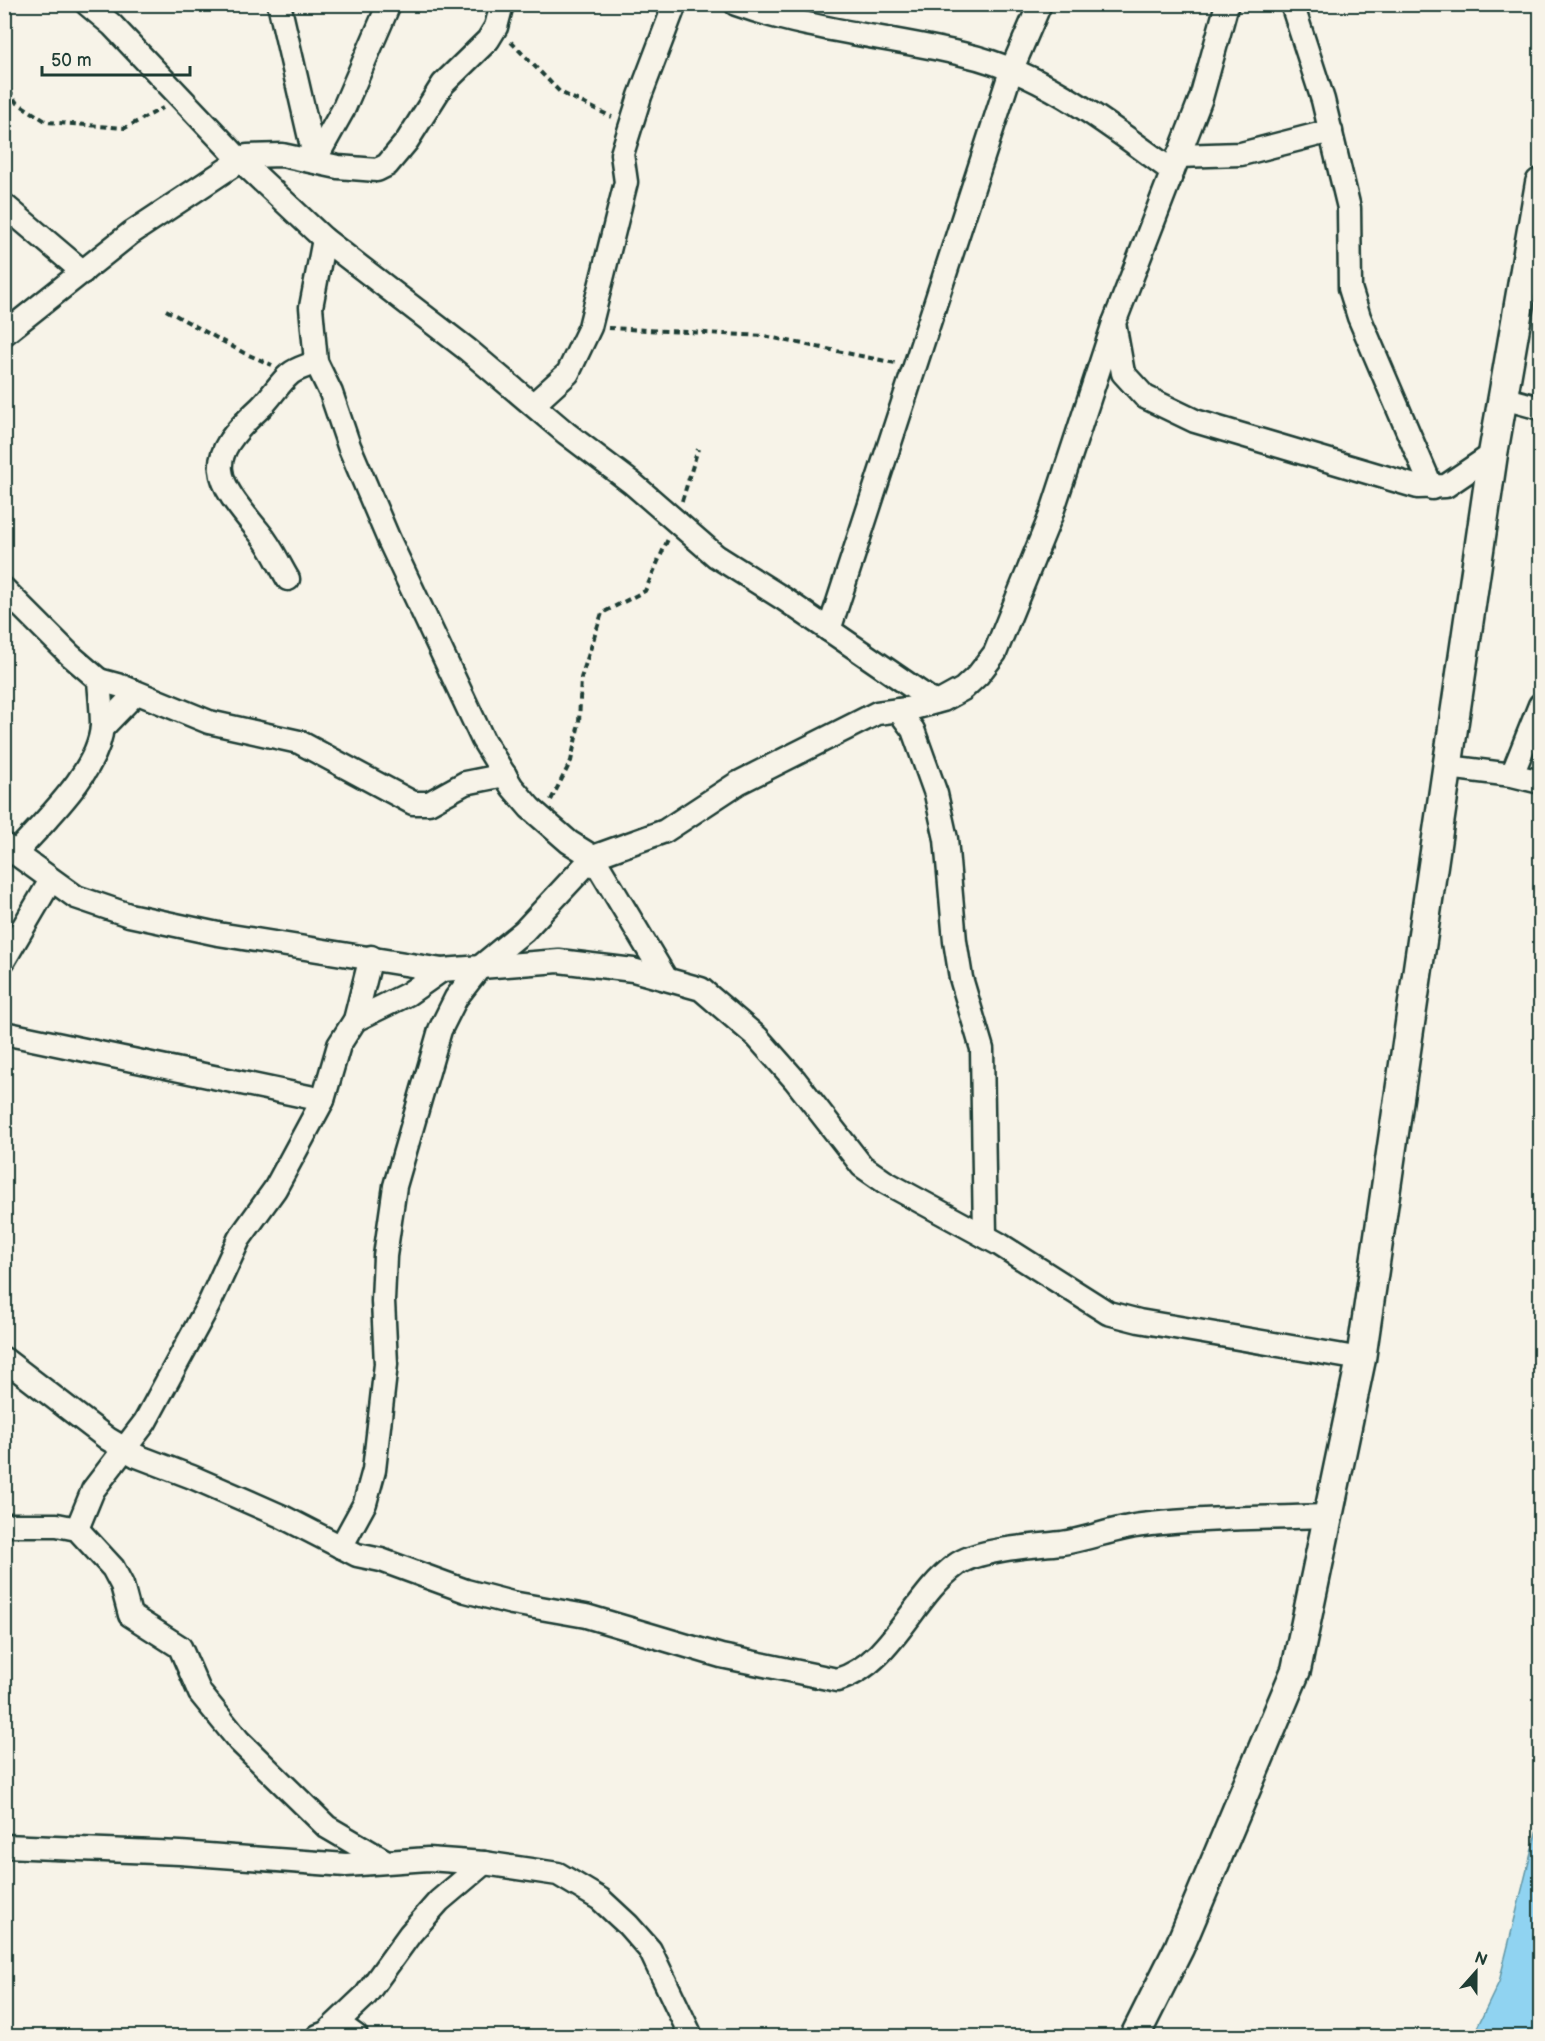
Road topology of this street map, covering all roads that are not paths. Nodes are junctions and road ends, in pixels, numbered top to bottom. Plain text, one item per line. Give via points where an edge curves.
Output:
1 (87, 4) edge
2 (279, 4) edge
3 (389, 4) edge
4 (502, 4) edge
5 (675, 4) edge
6 (736, 4) edge
7 (1040, 4) edge
8 (1227, 4) edge
9 (1292, 4) edge
10 (1011, 70) junction
11 (1331, 131) junction
12 (240, 160) junction
13 (315, 160) junction
14 (1175, 163) junction
15 (1540, 183) edge
16 (4, 205) edge
17 (324, 240) junction
18 (1536, 241) edge
19 (83, 272) junction
20 (1114, 323) junction
21 (4, 334) edge
22 (315, 362) junction
23 (1503, 398) junction
24 (534, 404) junction
25 (1540, 408) edge
26 (1493, 454) junction
27 (1432, 488) junction
28 (288, 579) dead end
29 (4, 590) edge
30 (829, 630) junction
31 (99, 680) junction
32 (136, 693) junction
33 (934, 702) junction
34 (1540, 705) edge
35 (898, 710) junction
36 (102, 728) junction
37 (1448, 767) junction
38 (505, 775) junction
39 (1512, 775) junction
40 (1540, 782) edge
41 (10, 850) edge
42 (593, 857) junction
43 (51, 880) junction
44 (371, 957) junction
45 (4, 960) edge
46 (480, 967) junction
47 (442, 970) junction
48 (665, 977) junction
49 (356, 1020) junction
50 (4, 1034) edge
51 (323, 1100) junction
52 (985, 1236) junction
53 (4, 1359) edge
54 (1361, 1359) junction
55 (123, 1448) junction
56 (1328, 1516) junction
57 (4, 1525) edge
58 (77, 1529) junction
59 (341, 1547) junction
60 (4, 1846) edge
61 (387, 1862) junction
62 (484, 1863) junction
63 (338, 2023) junction
64 (318, 2037) edge
65 (356, 2037) edge
66 (691, 2037) edge
67 (1135, 2037) edge

1 - 12 street via 112,25
2 - 13 street
3 - 13 street via 343,110
4 - 13 street via 496,27 482,47 443,84 387,165 377,170 338,167
5 - 24 street via 622,154 626,182 590,327 568,374
6 - 10 street via 776,19 964,54
7 - 10 street
8 - 14 street via 1201,98
9 - 11 street
10 - 14 street via 1074,102
10 - 30 street
11 - 14 street via 1241,154
11 - 27 street via 1349,208 1350,288
12 - 13 street via 247,156 282,155
12 - 17 street
12 - 19 street via 131,232
14 - 20 street
15 - 18 street
16 - 19 street
17 - 22 street via 310,307
17 - 24 street
18 - 23 street
19 - 21 street
20 - 27 street via 1123,373 1145,397 1217,428
20 - 33 street via 1051,515 995,653 963,689
22 - 28 street via 291,373 274,396 237,429 221,455 220,479
22 - 38 street via 389,540 483,740
23 - 25 street
23 - 26 street
24 - 30 street via 716,556
26 - 27 street via 1446,486
26 - 37 street
29 - 31 street
30 - 33 street
31 - 32 street
31 - 36 street
32 - 36 street
32 - 38 street via 209,722 299,742 412,803 429,803 465,783
33 - 35 street
34 - 39 street
35 - 42 street via 877,713 778,762 665,831
35 - 52 street via 913,730 936,794 946,839 961,978 982,1049
36 - 41 street via 94,754 67,796
37 - 39 street
37 - 54 street
38 - 42 street via 530,808
39 - 40 street
41 - 43 street
42 - 46 street via 524,931
42 - 48 street
43 - 44 street via 76,897 129,915 218,934
43 - 45 street
44 - 47 street
44 - 49 street
46 - 47 street
46 - 48 street via 559,961
46 - 59 street via 456,998 440,1030 395,1186 385,1256 386,1365 374,1470 365,1503
47 - 49 street via 408,994
48 - 52 street via 701,989 743,1024 795,1080 862,1166
49 - 51 street via 339,1045
50 - 51 street
51 - 55 street via 275,1189 239,1239 209,1304 145,1422
52 - 54 street via 1108,1313
53 - 55 street
54 - 56 street
55 - 58 street via 93,1490
55 - 59 street via 281,1516
56 - 59 street via 1142,1525 972,1557 940,1579 856,1674 837,1680 721,1656 586,1616 466,1591
56 - 67 street via 1296,1670 1179,1948
57 - 58 street
58 - 61 street via 114,1568 130,1615 180,1647 200,1693 239,1741 327,1827
60 - 61 street via 346,1865
61 - 62 street via 428,1859
62 - 63 street via 440,1901 410,1934 366,1995
62 - 66 street via 558,1874 600,1899 650,1950
63 - 64 street
63 - 65 street

